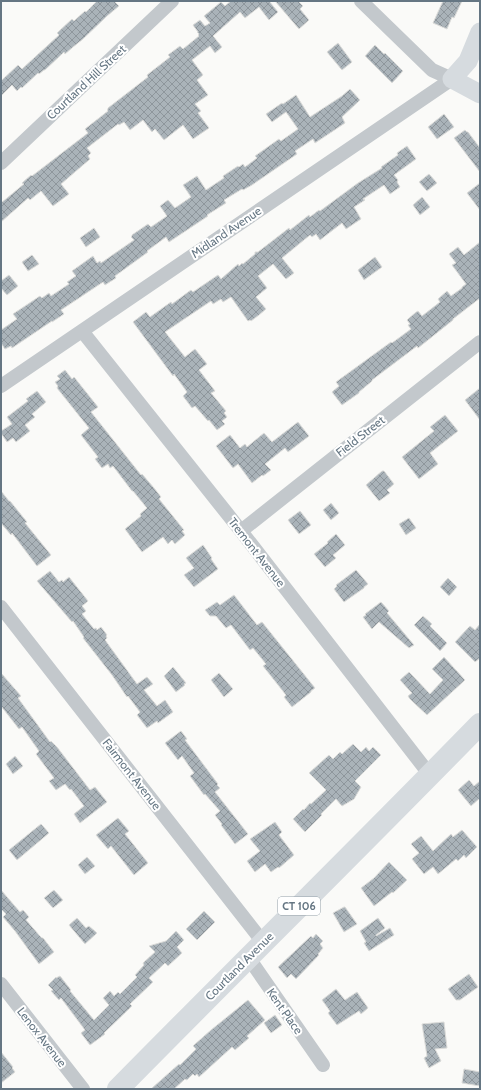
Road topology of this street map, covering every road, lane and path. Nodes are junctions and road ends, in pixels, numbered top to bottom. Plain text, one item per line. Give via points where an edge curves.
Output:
1 (172, 1) edge
2 (360, 1) edge
3 (480, 32) edge
4 (452, 79) junction
5 (480, 94) edge
6 (1, 163) edge
7 (82, 331) junction
8 (480, 342) edge
9 (1, 386) edge
10 (241, 530) junction
11 (1, 607) edge
12 (480, 724) edge
13 (430, 775) junction
14 (264, 942) junction
15 (248, 956) junction
16 (1, 984) edge
17 (323, 1065) dead end
18 (83, 1089) edge
19 (118, 1089) edge

1 - 6 street, Courtland Hill Street
2 - 4 street via 432,70
3 - 4 street via 468,61
4 - 5 street
4 - 7 street, Midland Avenue
7 - 9 street, Midland Avenue
7 - 10 street, Tremont Avenue
8 - 10 street, Field Street
10 - 13 street, Tremont Avenue
11 - 14 street, Fairmont Avenue
12 - 13 main road, Courtland Avenue / CT 106
13 - 14 main road, Courtland Avenue / CT 106
14 - 15 main road, Courtland Avenue / CT 106
15 - 17 street, Kent Place
15 - 19 main road, Courtland Avenue / CT 106
16 - 18 street, Lenox Avenue

